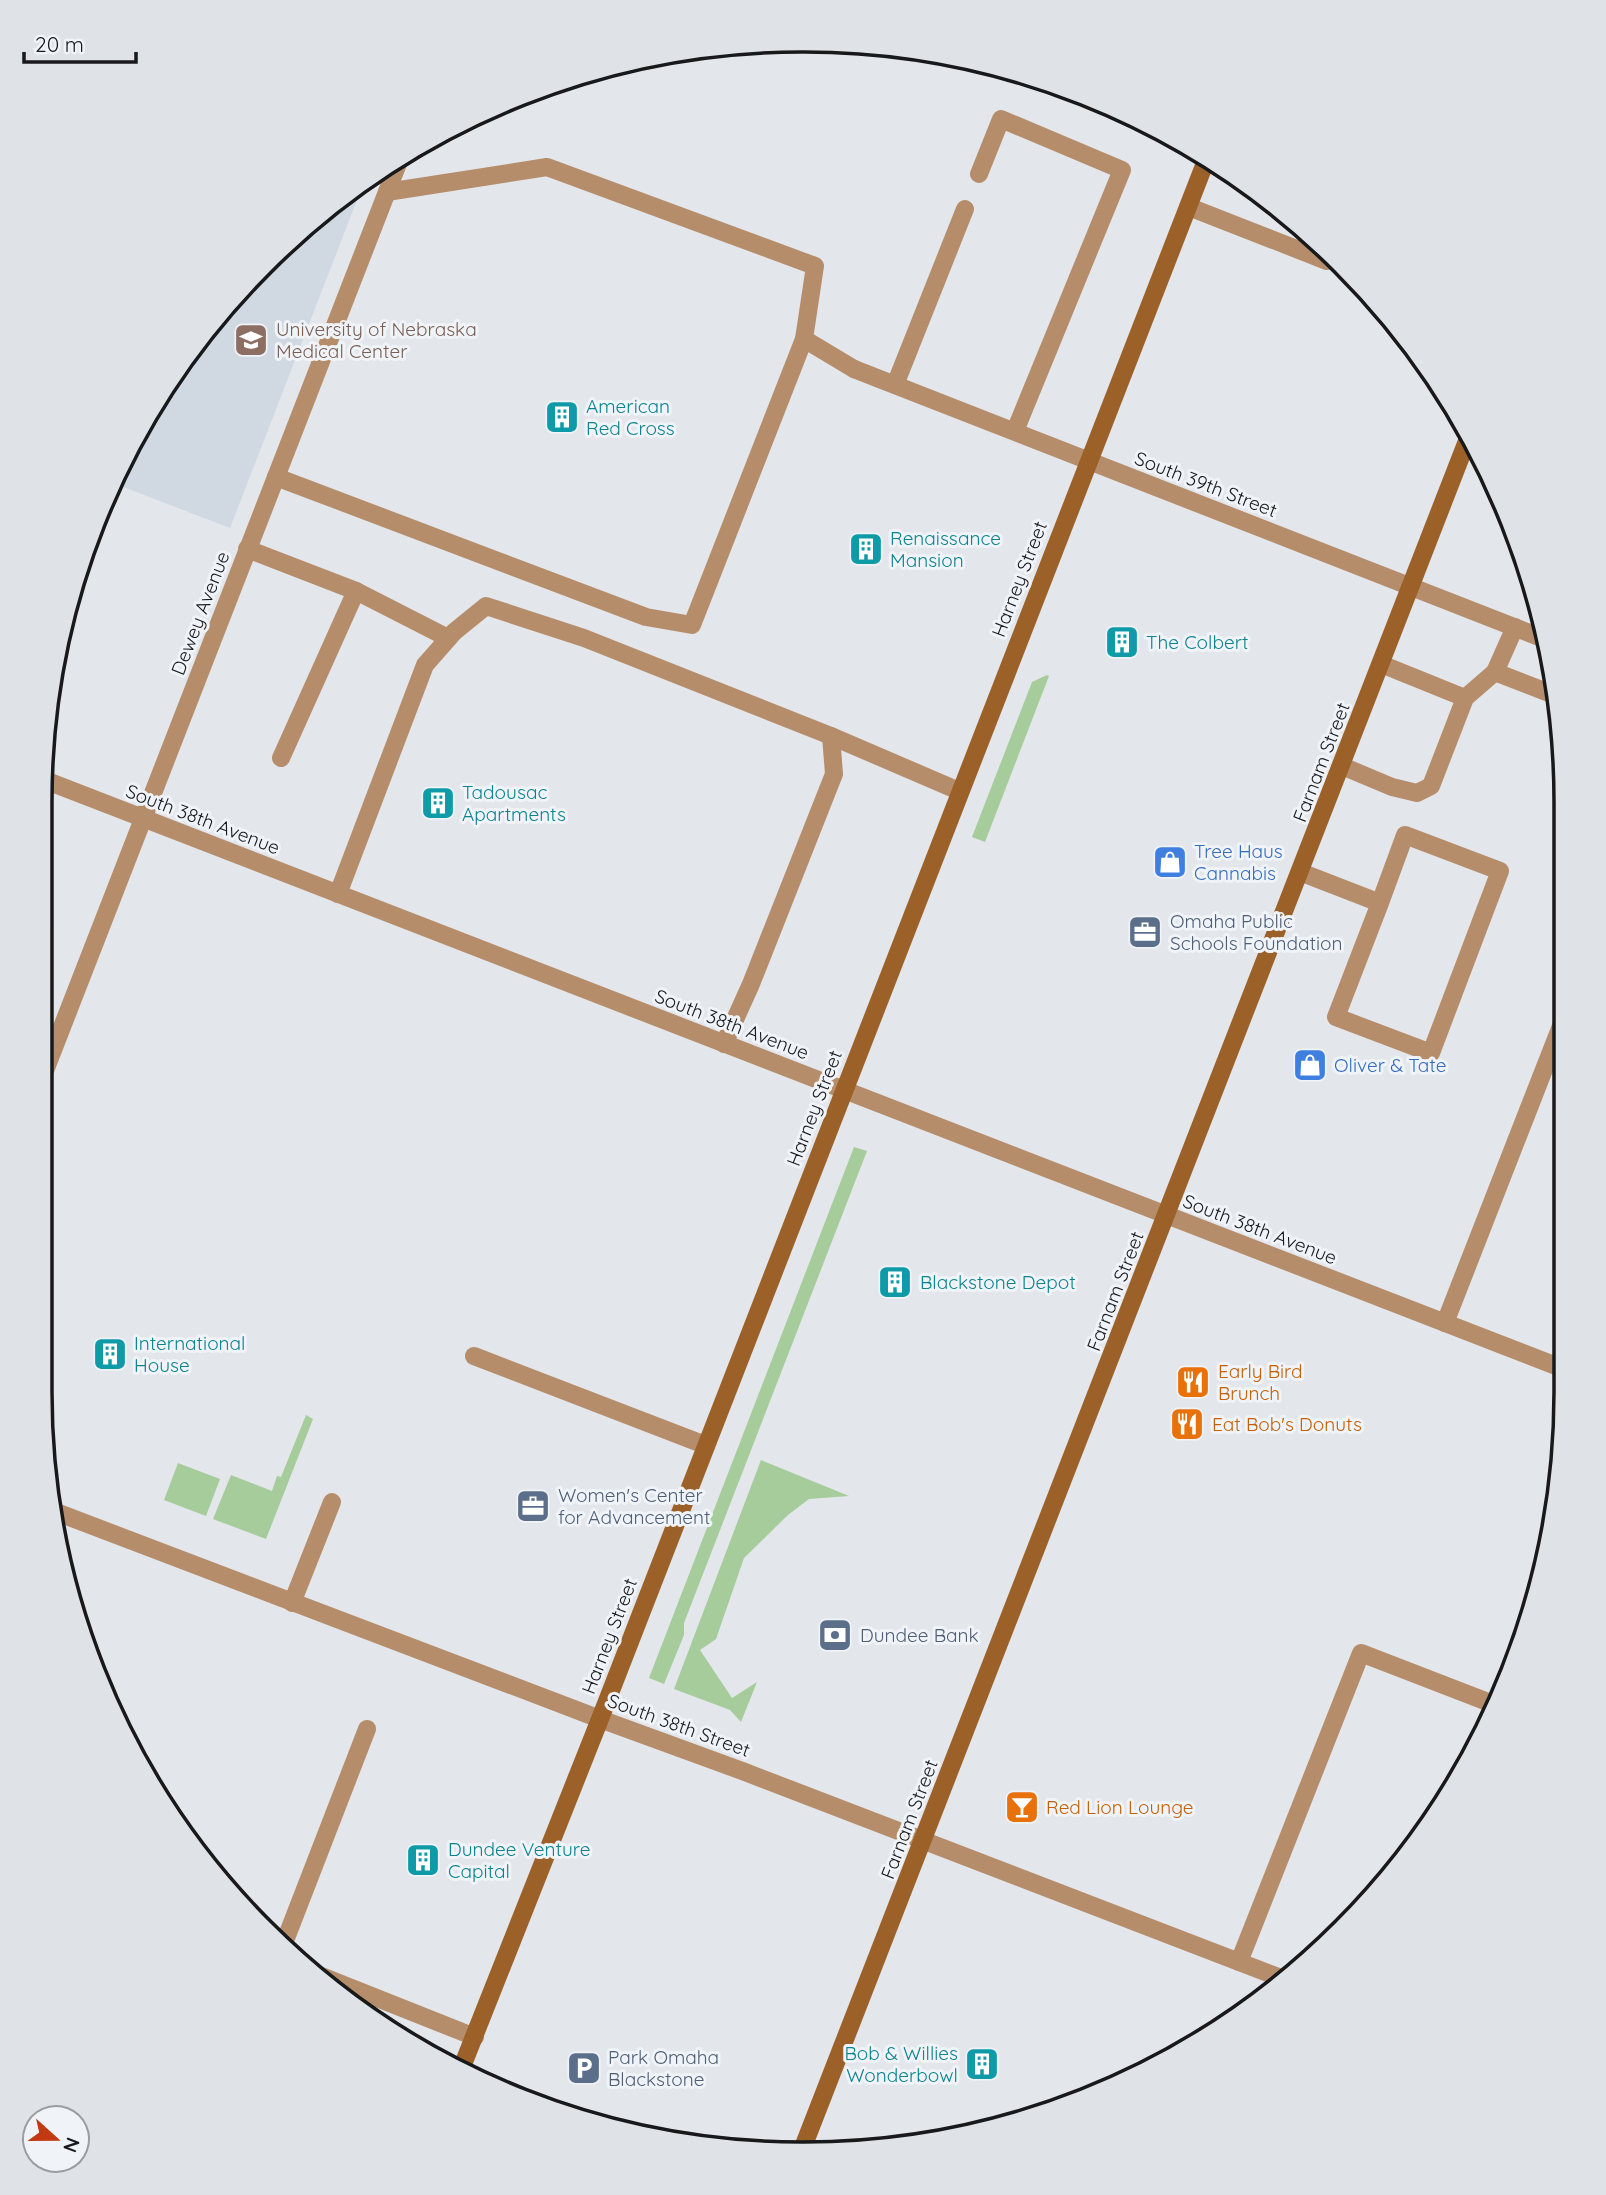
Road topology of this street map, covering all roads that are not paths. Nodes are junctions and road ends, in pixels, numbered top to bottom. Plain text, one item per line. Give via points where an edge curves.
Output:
1 (1203, 169) edge
2 (394, 174) edge
3 (979, 174) dead end
4 (387, 192) junction
5 (1189, 207) junction
6 (965, 209) dead end
7 (1319, 258) edge
8 (804, 339) junction
9 (895, 385) junction
10 (1015, 431) junction
11 (1465, 450) edge
12 (1088, 460) junction
13 (276, 477) junction
14 (247, 549) junction
15 (1412, 587) junction
16 (356, 592) junction
17 (1515, 627) junction
18 (1534, 635) edge
19 (448, 638) junction
20 (1381, 664) junction
21 (1495, 672) junction
22 (1545, 691) edge
23 (1465, 698) junction
24 (831, 736) junction
25 (281, 758) dead end
26 (1342, 766) junction
27 (53, 783) edge
28 (959, 791) junction
29 (143, 818) junction
30 (1300, 872) junction
31 (338, 894) junction
32 (1380, 903) junction
33 (724, 1044) junction
34 (1554, 1044) edge
35 (52, 1053) edge
36 (843, 1090) junction
37 (1167, 1215) junction
38 (1445, 1323) junction
39 (474, 1356) dead end
40 (1554, 1365) edge
41 (705, 1445) junction
42 (332, 1502) dead end
43 (63, 1515) edge
44 (292, 1604) junction
45 (1486, 1701) edge
46 (600, 1718) junction
47 (367, 1729) dead end
48 (923, 1840) junction
49 (287, 1936) edge
50 (1239, 1962) junction
51 (1274, 1975) edge
52 (342, 1984) edge
53 (475, 2036) junction
54 (464, 2061) edge
55 (805, 2142) edge

1 - 5 main road, Harney Street
2 - 4 street, Dewey Avenue
3 - 10 street via 1001,120 1122,170
4 - 8 street via 547,167 815,266
4 - 13 street, Dewey Avenue
5 - 7 street
5 - 12 main road, Harney Street
6 - 9 street
8 - 9 street, South 39th Street via 854,369
8 - 13 street via 692,625 646,617
9 - 10 street, South 39th Street
10 - 12 street, South 39th Street
11 - 15 main road, Farnam Street
12 - 15 street, South 39th Street
12 - 28 main road, Harney Street
13 - 14 street, Dewey Avenue
14 - 16 street
14 - 29 street, Dewey Avenue
15 - 17 street, South 39th Street
15 - 20 main road, Farnam Street
16 - 19 street
16 - 25 street
17 - 18 street, South 39th Street
17 - 21 street
19 - 24 street via 486,606 584,638
19 - 31 street via 425,665
20 - 23 street
20 - 26 main road, Farnam Street
21 - 22 street
21 - 23 street
23 - 26 street via 1431,786 1416,793
24 - 28 street
24 - 33 street via 834,774
26 - 30 main road, Farnam Street
27 - 29 street, South 38th Avenue
28 - 36 main road, Harney Street
29 - 31 street, South 38th Avenue
29 - 35 street, Dewey Avenue
30 - 32 street
30 - 37 main road, Farnam Street
31 - 33 street, South 38th Avenue
32 - 32 street via 1405,835 1500,871 1431,1053 1336,1017
33 - 36 street, South 38th Avenue
34 - 38 street
36 - 37 street, South 38th Avenue
36 - 41 main road, Harney Street
37 - 38 street, South 38th Avenue
37 - 48 main road, Farnam Street
38 - 40 street, South 38th Avenue
39 - 41 street
41 - 46 main road, Harney Street
42 - 44 street
43 - 44 street, South 38th Street
44 - 46 street, South 38th Street
45 - 50 street via 1361,1653
46 - 48 street, South 38th Street
46 - 53 main road, Harney Street
47 - 49 street
48 - 50 street, South 38th Street
48 - 55 main road, Farnam Street
50 - 51 street, South 38th Street
52 - 53 street
53 - 54 main road, Harney Street

